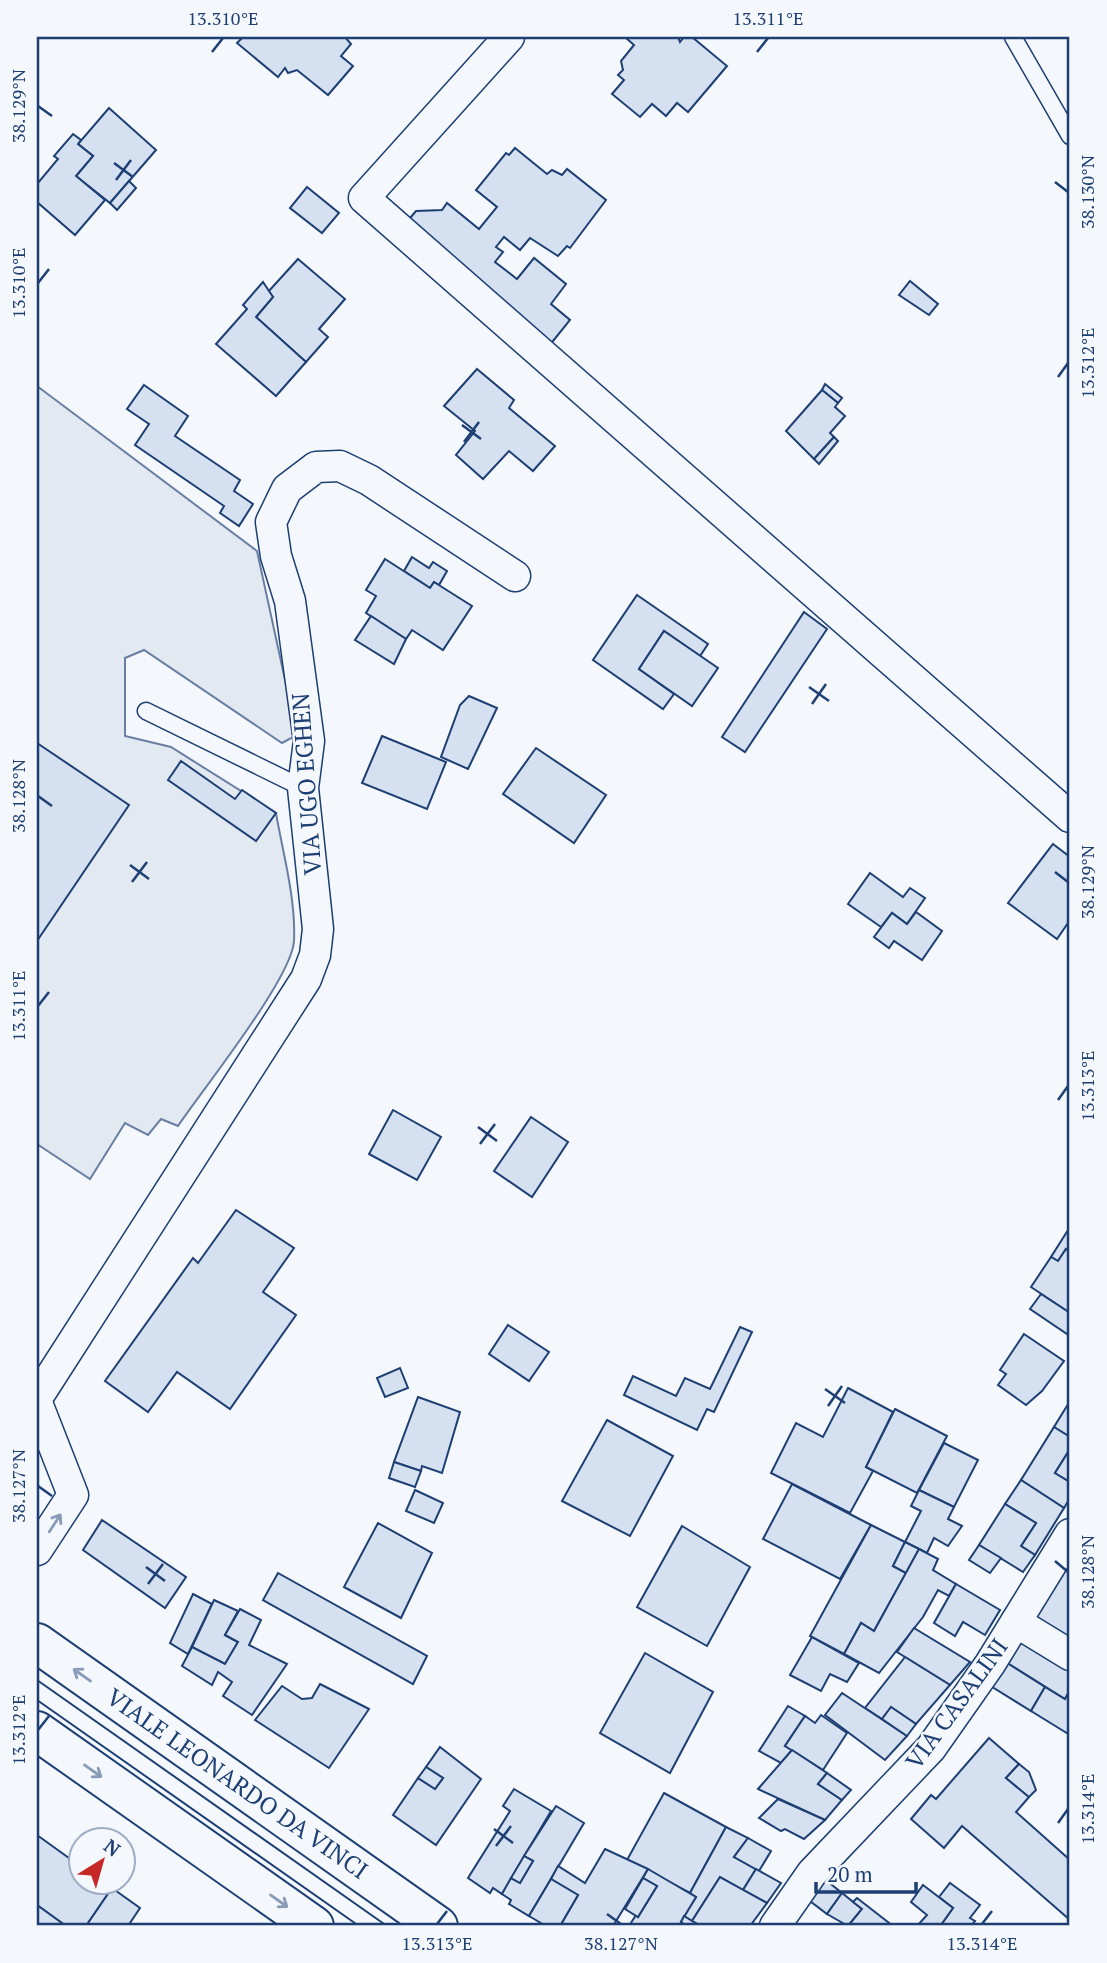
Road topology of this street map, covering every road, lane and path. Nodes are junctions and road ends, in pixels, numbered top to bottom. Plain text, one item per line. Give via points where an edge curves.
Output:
1 (509, 37) edge
2 (1013, 37) edge
3 (1070, 136) edge
4 (515, 576) dead end
5 (146, 711) dead end
6 (303, 788) junction
7 (1070, 817) edge
8 (37, 1401) edge
9 (1070, 1534) edge
10 (37, 1550) edge
11 (1016, 1622) junction
12 (37, 1643) edge
13 (1070, 1655) edge
14 (37, 1731) edge
15 (314, 1926) edge
16 (438, 1926) edge
17 (775, 1926) edge

1 - 7 street via 364,198
2 - 3 lane
4 - 6 street, VIA UGO EGHEN via 369,480 340,466 316,467 288,489 271,522 290,601 309,741
5 - 6 lane
6 - 8 street, VIA UGO EGHEN via 318,929 306,979
10 -> 8 street, VIA UGO EGHEN via 73,1495
9 - 11 street, VIA CASALINI
11 - 13 street
11 - 17 street, VIA CASALINI via 931,1748 812,1873
16 -> 12 street, VIALE LEONARDO DA VINCI
14 -> 15 street

